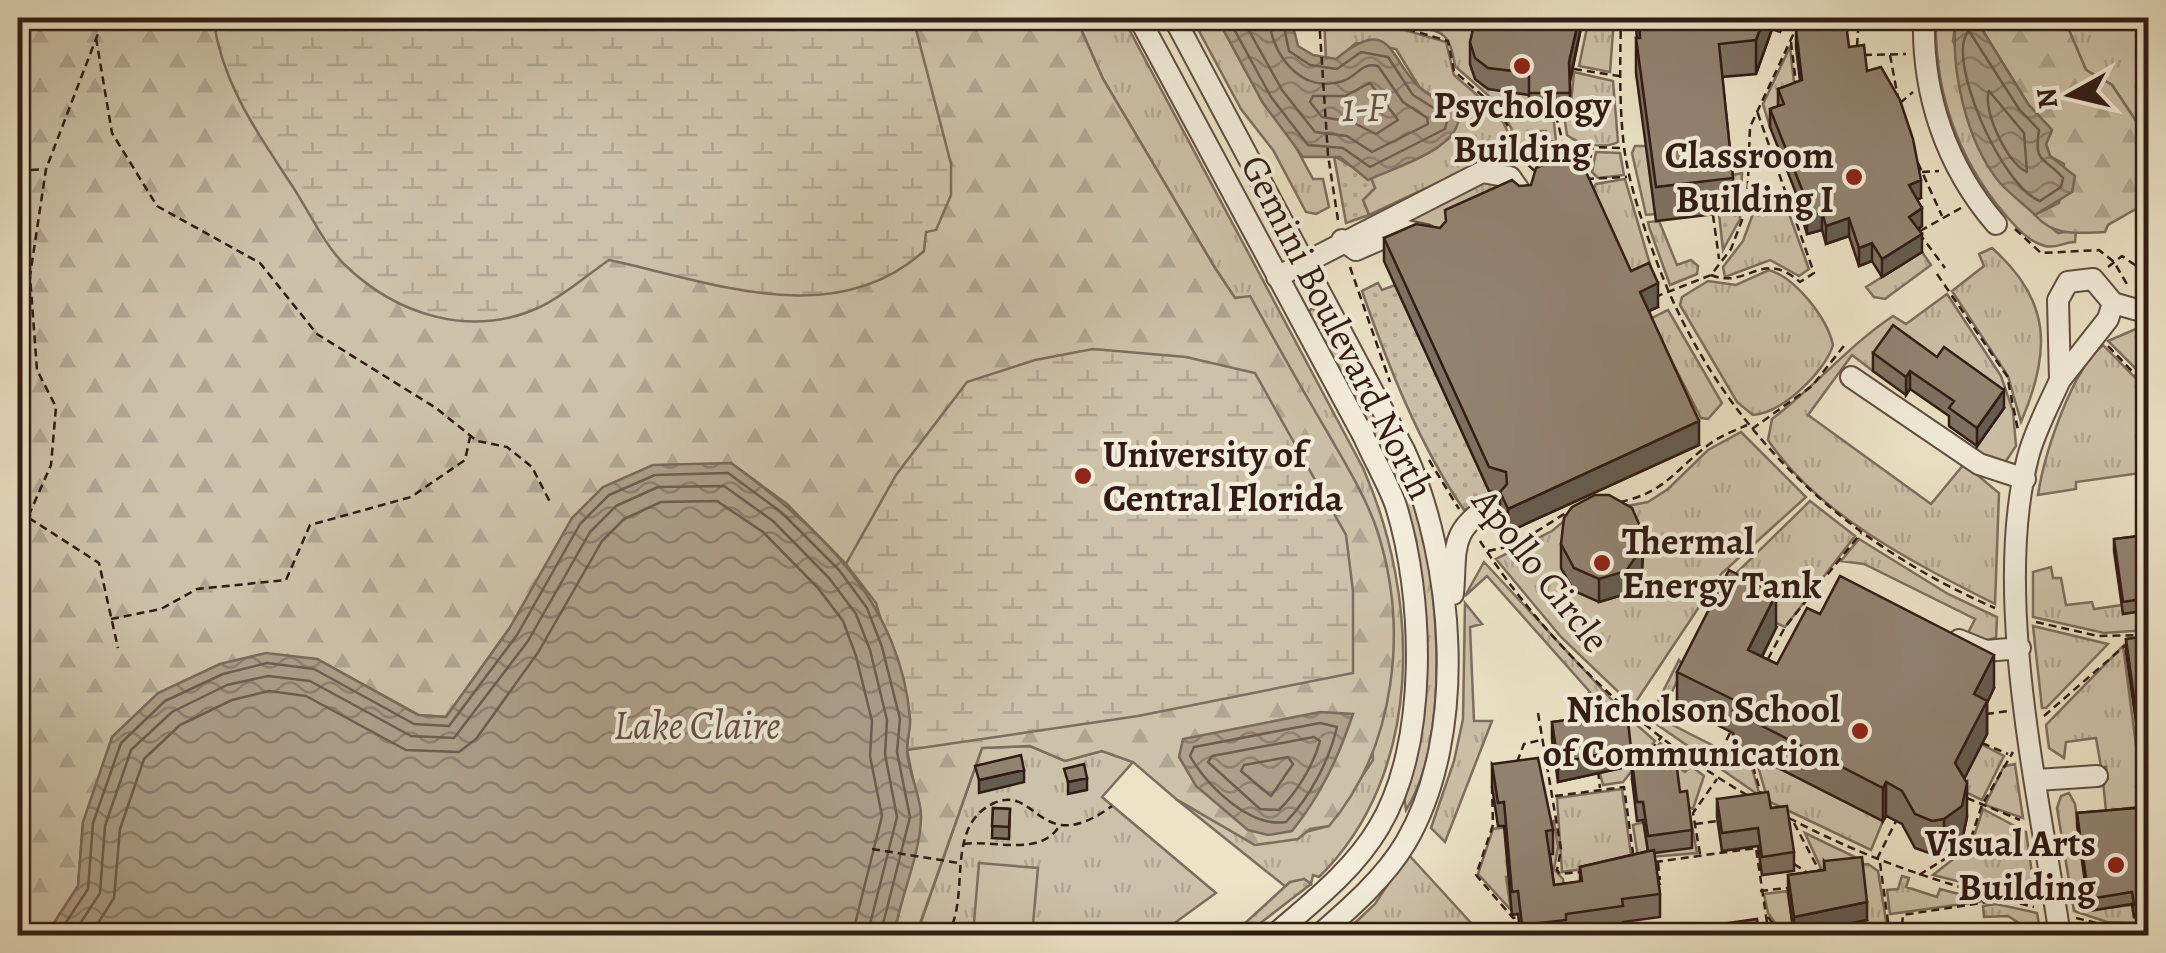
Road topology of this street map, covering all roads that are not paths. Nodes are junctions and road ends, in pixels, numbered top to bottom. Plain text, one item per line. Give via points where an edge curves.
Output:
1 (1139, 18) edge
2 (1174, 18) edge
3 (1924, 35) edge
4 (1524, 198) edge
5 (1996, 224) road end
6 (1342, 240) junction
7 (1433, 240) edge
8 (1304, 262) junction
9 (1277, 277) junction
10 (2113, 303) junction
11 (2148, 313) edge
12 (1852, 376) dead end
13 (2060, 380) junction
14 (2025, 479) junction
15 (1494, 503) dead end
16 (1938, 629) edge
17 (1444, 640) junction
18 (2020, 648) junction
19 (2097, 776) dead end
20 (2037, 780) junction
21 (1273, 936) edge
22 (1318, 936) edge
23 (2060, 936) edge

1 - 9 street, Gemini Boulevard North
2 - 8 street, Gemini Boulevard North
3 - 5 street via 1940,128
4 - 6 street via 1510,178 1482,172
6 - 7 street via 1356,250 1410,229
6 - 8 street
8 - 9 street
8 - 17 street, Gemini Boulevard North via 1424,493 1437,542
9 - 21 street, Gemini Boulevard North via 1395,504 1410,582 1418,690 1380,826 1332,885
10 - 11 street
10 - 13 street
10 - 13 street via 2093,280 2075,279 2062,289
12 - 14 street via 1979,464
13 - 14 street
14 - 18 street via 2017,580
15 - 17 street via 1469,524 1453,550
16 - 18 street via 1986,650
17 - 22 street, Gemini Boulevard North via 1448,696 1442,738 1410,833 1353,906
18 - 20 street via 2034,714
19 - 20 street
20 - 23 street

